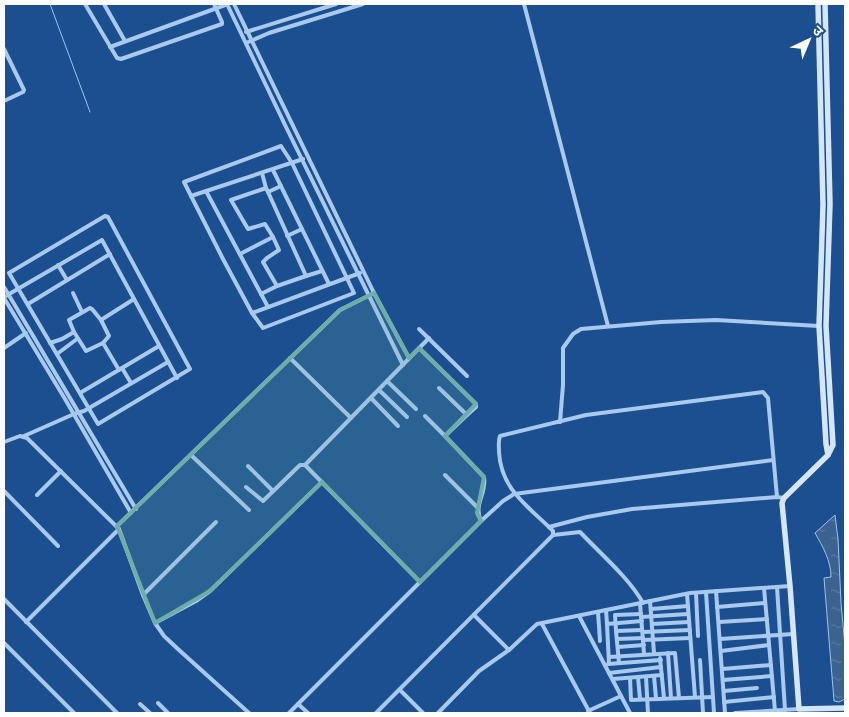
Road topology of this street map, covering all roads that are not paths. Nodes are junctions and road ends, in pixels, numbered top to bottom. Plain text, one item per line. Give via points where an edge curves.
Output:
1 (85, 4) edge
2 (104, 4) edge
3 (228, 4) edge
4 (234, 4) edge
5 (336, 4) edge
6 (363, 4) edge
7 (524, 4) edge
8 (818, 4) edge
9 (825, 4) edge
10 (215, 6) edge
11 (248, 32) junction
12 (242, 34) junction
13 (252, 40) junction
14 (125, 42) junction
15 (246, 43) junction
16 (110, 47) junction
17 (4, 49) edge
18 (6, 57) edge
19 (4, 101) edge
20 (309, 158) junction
21 (302, 159) junction
22 (292, 164) junction
23 (273, 170) junction
24 (262, 174) junction
25 (281, 186) junction
26 (267, 190) junction
27 (206, 191) junction
28 (191, 196) junction
29 (302, 229) junction
30 (272, 236) junction
31 (287, 236) junction
32 (110, 254) junction
33 (240, 254) junction
34 (58, 265) junction
35 (322, 271) junction
36 (364, 272) junction
37 (358, 273) junction
38 (306, 276) junction
39 (347, 277) junction
40 (67, 280) junction
41 (329, 284) junction
42 (277, 286) junction
43 (4, 287) edge
44 (18, 288) junction
45 (73, 293) dead end
46 (374, 293) junction
47 (261, 294) junction
48 (5, 296) edge
49 (368, 296) junction
50 (134, 299) junction
51 (28, 304) junction
52 (268, 307) junction
53 (82, 312) junction
54 (252, 314) junction
55 (101, 320) junction
56 (608, 326) junction
57 (819, 326) junction
58 (419, 329) dead end
59 (30, 331) junction
60 (74, 332) junction
61 (25, 333) junction
62 (429, 338) junction
63 (77, 339) junction
64 (103, 342) junction
65 (50, 343) junction
66 (159, 346) junction
67 (4, 348) edge
68 (419, 348) junction
69 (57, 354) junction
70 (290, 358) junction
71 (409, 358) junction
72 (168, 362) junction
73 (403, 365) junction
74 (121, 369) junction
75 (467, 376) dead end
76 (177, 378) junction
77 (388, 381) junction
78 (131, 383) junction
79 (439, 388) dead end
80 (379, 390) junction
81 (80, 393) junction
82 (370, 398) junction
83 (89, 408) junction
84 (416, 409) dead end
85 (76, 413) junction
86 (467, 415) junction
87 (425, 416) dead end
88 (407, 417) dead end
89 (351, 418) junction
90 (560, 422) junction
91 (398, 426) dead end
92 (23, 436) junction
93 (446, 436) junction
94 (4, 442) edge
95 (828, 454) junction
96 (191, 455) junction
97 (774, 460) junction
98 (305, 465) junction
99 (248, 466) dead end
100 (61, 471) junction
101 (445, 475) dead end
102 (322, 482) junction
103 (246, 487) dead end
104 (273, 491) junction
105 (4, 493) edge
106 (514, 494) junction
107 (37, 495) dead end
108 (777, 497) junction
109 (784, 498) junction
110 (136, 508) junction
111 (478, 508) junction
112 (249, 510) dead end
113 (131, 513) junction
114 (480, 518) junction
115 (216, 522) dead end
116 (550, 527) junction
117 (118, 528) junction
118 (553, 535) junction
119 (58, 546) dead end
120 (420, 582) junction
121 (790, 586) junction
122 (776, 587) junction
123 (764, 588) junction
124 (716, 591) junction
125 (706, 592) junction
126 (696, 593) junction
127 (142, 594) junction
128 (687, 594) junction
129 (4, 599) edge
130 (650, 601) junction
131 (642, 603) junction
132 (765, 603) junction
133 (688, 606) junction
134 (717, 607) junction
135 (615, 609) junction
136 (651, 609) junction
137 (606, 610) junction
138 (598, 612) junction
139 (688, 614) junction
140 (474, 615) junction
141 (615, 615) junction
142 (579, 616) junction
143 (651, 616) junction
144 (641, 617) junction
145 (767, 619) junction
146 (26, 622) junction
147 (155, 622) junction
148 (689, 622) junction
149 (718, 622) junction
150 (615, 623) junction
151 (542, 624) junction
152 (607, 624) junction
153 (652, 624) junction
154 (690, 630) junction
155 (616, 631) junction
156 (642, 631) junction
157 (652, 631) junction
158 (780, 634) junction
159 (793, 634) junction
160 (768, 635) junction
161 (698, 636) dead end
162 (690, 638) junction
163 (720, 638) junction
164 (617, 639) junction
165 (653, 640) junction
166 (600, 641) dead end
167 (643, 641) junction
168 (4, 643) edge
169 (769, 645) junction
170 (618, 647) junction
171 (509, 650) junction
172 (721, 651) junction
173 (660, 653) junction
174 (668, 653) junction
175 (644, 654) junction
176 (654, 654) junction
177 (618, 656) junction
178 (609, 657) junction
179 (661, 660) junction
180 (700, 660) dead end
181 (619, 663) junction
182 (607, 664) junction
183 (771, 665) junction
184 (661, 668) junction
185 (722, 669) junction
186 (609, 674) junction
187 (662, 675) junction
188 (646, 676) junction
189 (654, 676) junction
190 (772, 676) junction
191 (638, 677) junction
192 (630, 678) junction
193 (613, 680) junction
194 (723, 680) junction
195 (757, 688) dead end
196 (400, 690) junction
197 (724, 691) junction
198 (621, 696) junction
199 (695, 697) junction
200 (703, 697) junction
201 (712, 697) junction
202 (774, 697) junction
203 (656, 698) junction
204 (664, 698) junction
205 (671, 698) junction
206 (680, 698) junction
207 (640, 699) junction
208 (648, 699) junction
209 (631, 700) junction
210 (724, 702) junction
211 (158, 703) dead end
212 (140, 704) dead end
213 (298, 704) junction
214 (626, 705) junction
215 (798, 708) junction
216 (845, 708) edge
217 (785, 710) junction
218 (775, 711) junction
219 (589, 712) edge
220 (74, 713) edge
221 (117, 713) edge
222 (150, 713) edge
223 (168, 713) edge
224 (249, 713) edge
225 (290, 713) edge
226 (308, 713) edge
227 (376, 713) edge
228 (423, 713) edge
229 (438, 713) edge
230 (630, 713) edge
231 (648, 713) edge
232 (703, 713) edge
233 (714, 713) edge
234 (725, 713) edge
235 (735, 713) edge

1 - 16 street
2 - 14 street
3 - 10 street
3 - 12 street
4 - 11 street
5 - 11 street
6 - 13 street
7 - 56 street
8 - 57 street via 823,204
9 - 95 street via 830,204 826,326 833,445
10 - 14 street
10 - 16 street via 222,24 120,60
11 - 12 street
11 - 13 street
12 - 15 street
13 - 15 street
13 - 20 street
14 - 16 street
15 - 21 street
17 - 18 street
18 - 19 street via 24,90
20 - 21 street
20 - 36 street
21 - 22 street
21 - 37 street
22 - 23 street
22 - 28 street via 280,146 185,180
22 - 39 street
23 - 24 street
23 - 25 street
24 - 26 street
24 - 27 street
25 - 26 street
25 - 29 street
26 - 30 street via 231,200 248,230 265,224
26 - 31 street
27 - 28 street
27 - 33 street
28 - 54 street
29 - 31 street
29 - 35 street
30 - 33 street
30 - 42 street via 279,250 263,261
31 - 38 street
32 - 34 street via 102,240
32 - 40 street
32 - 50 street
33 - 47 street
34 - 40 street
34 - 44 street
35 - 38 street
35 - 41 street
36 - 37 street
36 - 46 street
37 - 39 street
37 - 49 street
38 - 42 street
39 - 41 street
39 - 54 street via 353,294 265,328 261,328
40 - 51 street
41 - 52 street
42 - 47 street
43 - 48 street
44 - 48 street
44 - 51 street
44 - 76 street via 9,272 107,216 190,367
45 - 53 street
46 - 49 street
46 - 71 street
47 - 52 street
48 - 59 street
48 - 61 street
49 - 70 street via 340,310
49 - 73 street
50 - 55 street
50 - 66 street
51 - 65 street
52 - 54 street
53 - 55 street via 91,308
53 - 60 street via 69,320
55 - 64 street via 109,336
56 - 57 street via 716,320
56 - 90 street via 581,329 564,346
57 - 95 street
58 - 62 street
59 - 61 street
59 - 85 street
60 - 63 street
60 - 65 street
61 - 67 street
61 - 85 street
62 - 68 street
62 - 75 street
63 - 64 street via 87,352
63 - 69 street
64 - 74 street
65 - 69 street
66 - 72 street
66 - 74 street
68 - 71 street
68 - 86 street via 476,404
69 - 81 street
70 - 89 street
70 - 96 street
71 - 73 street
72 - 76 street
72 - 78 street
73 - 77 street
74 - 78 street
74 - 81 street
76 - 83 street via 98,424
77 - 80 street
77 - 84 street
78 - 83 street
79 - 86 street
80 - 82 street
80 - 88 street
81 - 83 street
82 - 89 street
82 - 91 street
83 - 85 street
85 - 92 street
85 - 110 street
85 - 113 street
86 - 93 street
87 - 93 street
89 - 98 street
90 - 97 street via 604,412 763,392 768,398
90 - 106 street via 499,437 500,463
92 - 94 street
92 - 100 street
93 - 111 street via 484,477
95 - 109 street
96 - 110 street
96 - 112 street
97 - 106 street
97 - 108 street
98 - 102 street
98 - 104 street via 300,464
99 - 104 street
100 - 107 street
100 - 117 street
101 - 111 street
102 - 120 street
102 - 147 street via 210,591
103 - 104 street via 262,501
105 - 119 street
106 - 114 street
106 - 116 street
108 - 109 street
108 - 116 street via 632,509
109 - 121 street
110 - 113 street
111 - 114 street
113 - 117 street
114 - 120 street
115 - 127 street
116 - 118 street
117 - 127 street
117 - 146 street
118 - 131 street via 580,532 639,595
118 - 140 street
120 - 213 street
121 - 122 street
121 - 159 street
122 - 123 street
122 - 158 street
123 - 124 street
123 - 132 street
124 - 125 street
124 - 134 street
125 - 126 street
125 - 201 street
126 - 128 street
126 - 161 street
127 - 147 street
128 - 130 street
128 - 133 street
129 - 146 street
130 - 131 street
130 - 136 street
131 - 135 street
131 - 144 street
132 - 134 street
132 - 145 street
133 - 136 street
133 - 139 street
134 - 149 street
135 - 137 street
135 - 141 street
136 - 143 street
137 - 138 street
137 - 152 street
138 - 142 street
138 - 166 street
139 - 143 street
139 - 148 street
140 - 171 street
140 - 196 street
141 - 144 street
141 - 150 street
142 - 151 street
142 - 182 street
143 - 144 street
143 - 153 street
144 - 150 street
144 - 156 street
145 - 149 street
145 - 160 street
146 - 221 street
147 - 224 street via 164,636
148 - 153 street
148 - 154 street
149 - 163 street
150 - 152 street
150 - 155 street
151 - 171 street via 536,625
151 - 219 street
152 - 178 street
153 - 157 street
154 - 157 street
154 - 162 street
155 - 156 street
155 - 164 street
156 - 157 street
156 - 167 street
157 - 165 street
158 - 159 street
158 - 160 street
158 - 217 street
159 - 215 street
160 - 163 street
160 - 169 street
162 - 165 street
162 - 199 street
163 - 172 street
164 - 167 street
164 - 170 street
165 - 167 street
165 - 176 street
167 - 170 street
167 - 175 street
168 - 220 street
169 - 172 street
169 - 183 street
170 - 177 street
171 - 229 street via 479,671
172 - 185 street
173 - 174 street
173 - 176 street
173 - 179 street
174 - 205 street
174 - 206 street via 676,654
175 - 176 street
175 - 177 street
177 - 178 street
177 - 181 street
178 - 182 street
179 - 181 street
179 - 184 street
180 - 200 street
181 - 182 street
182 - 186 street
183 - 185 street
183 - 190 street
184 - 186 street
184 - 187 street
185 - 194 street
186 - 193 street
187 - 189 street
187 - 204 street
188 - 189 street
188 - 191 street
188 - 208 street
189 - 203 street
190 - 194 street
190 - 202 street
191 - 192 street
191 - 207 street
192 - 193 street
192 - 209 street
193 - 198 street
194 - 197 street
195 - 197 street
196 - 227 street
196 - 228 street
197 - 210 street
198 - 214 street
198 - 219 street
199 - 200 street
199 - 206 street
200 - 201 street
200 - 232 street
201 - 233 street
202 - 210 street
202 - 218 street
203 - 204 street
203 - 208 street
204 - 205 street
205 - 206 street
207 - 208 street
207 - 209 street
208 - 231 street
209 - 214 street
210 - 234 street
211 - 223 street
212 - 222 street
213 - 225 street
213 - 226 street
214 - 230 street
215 - 216 street
215 - 217 street
217 - 218 street
218 - 235 street

